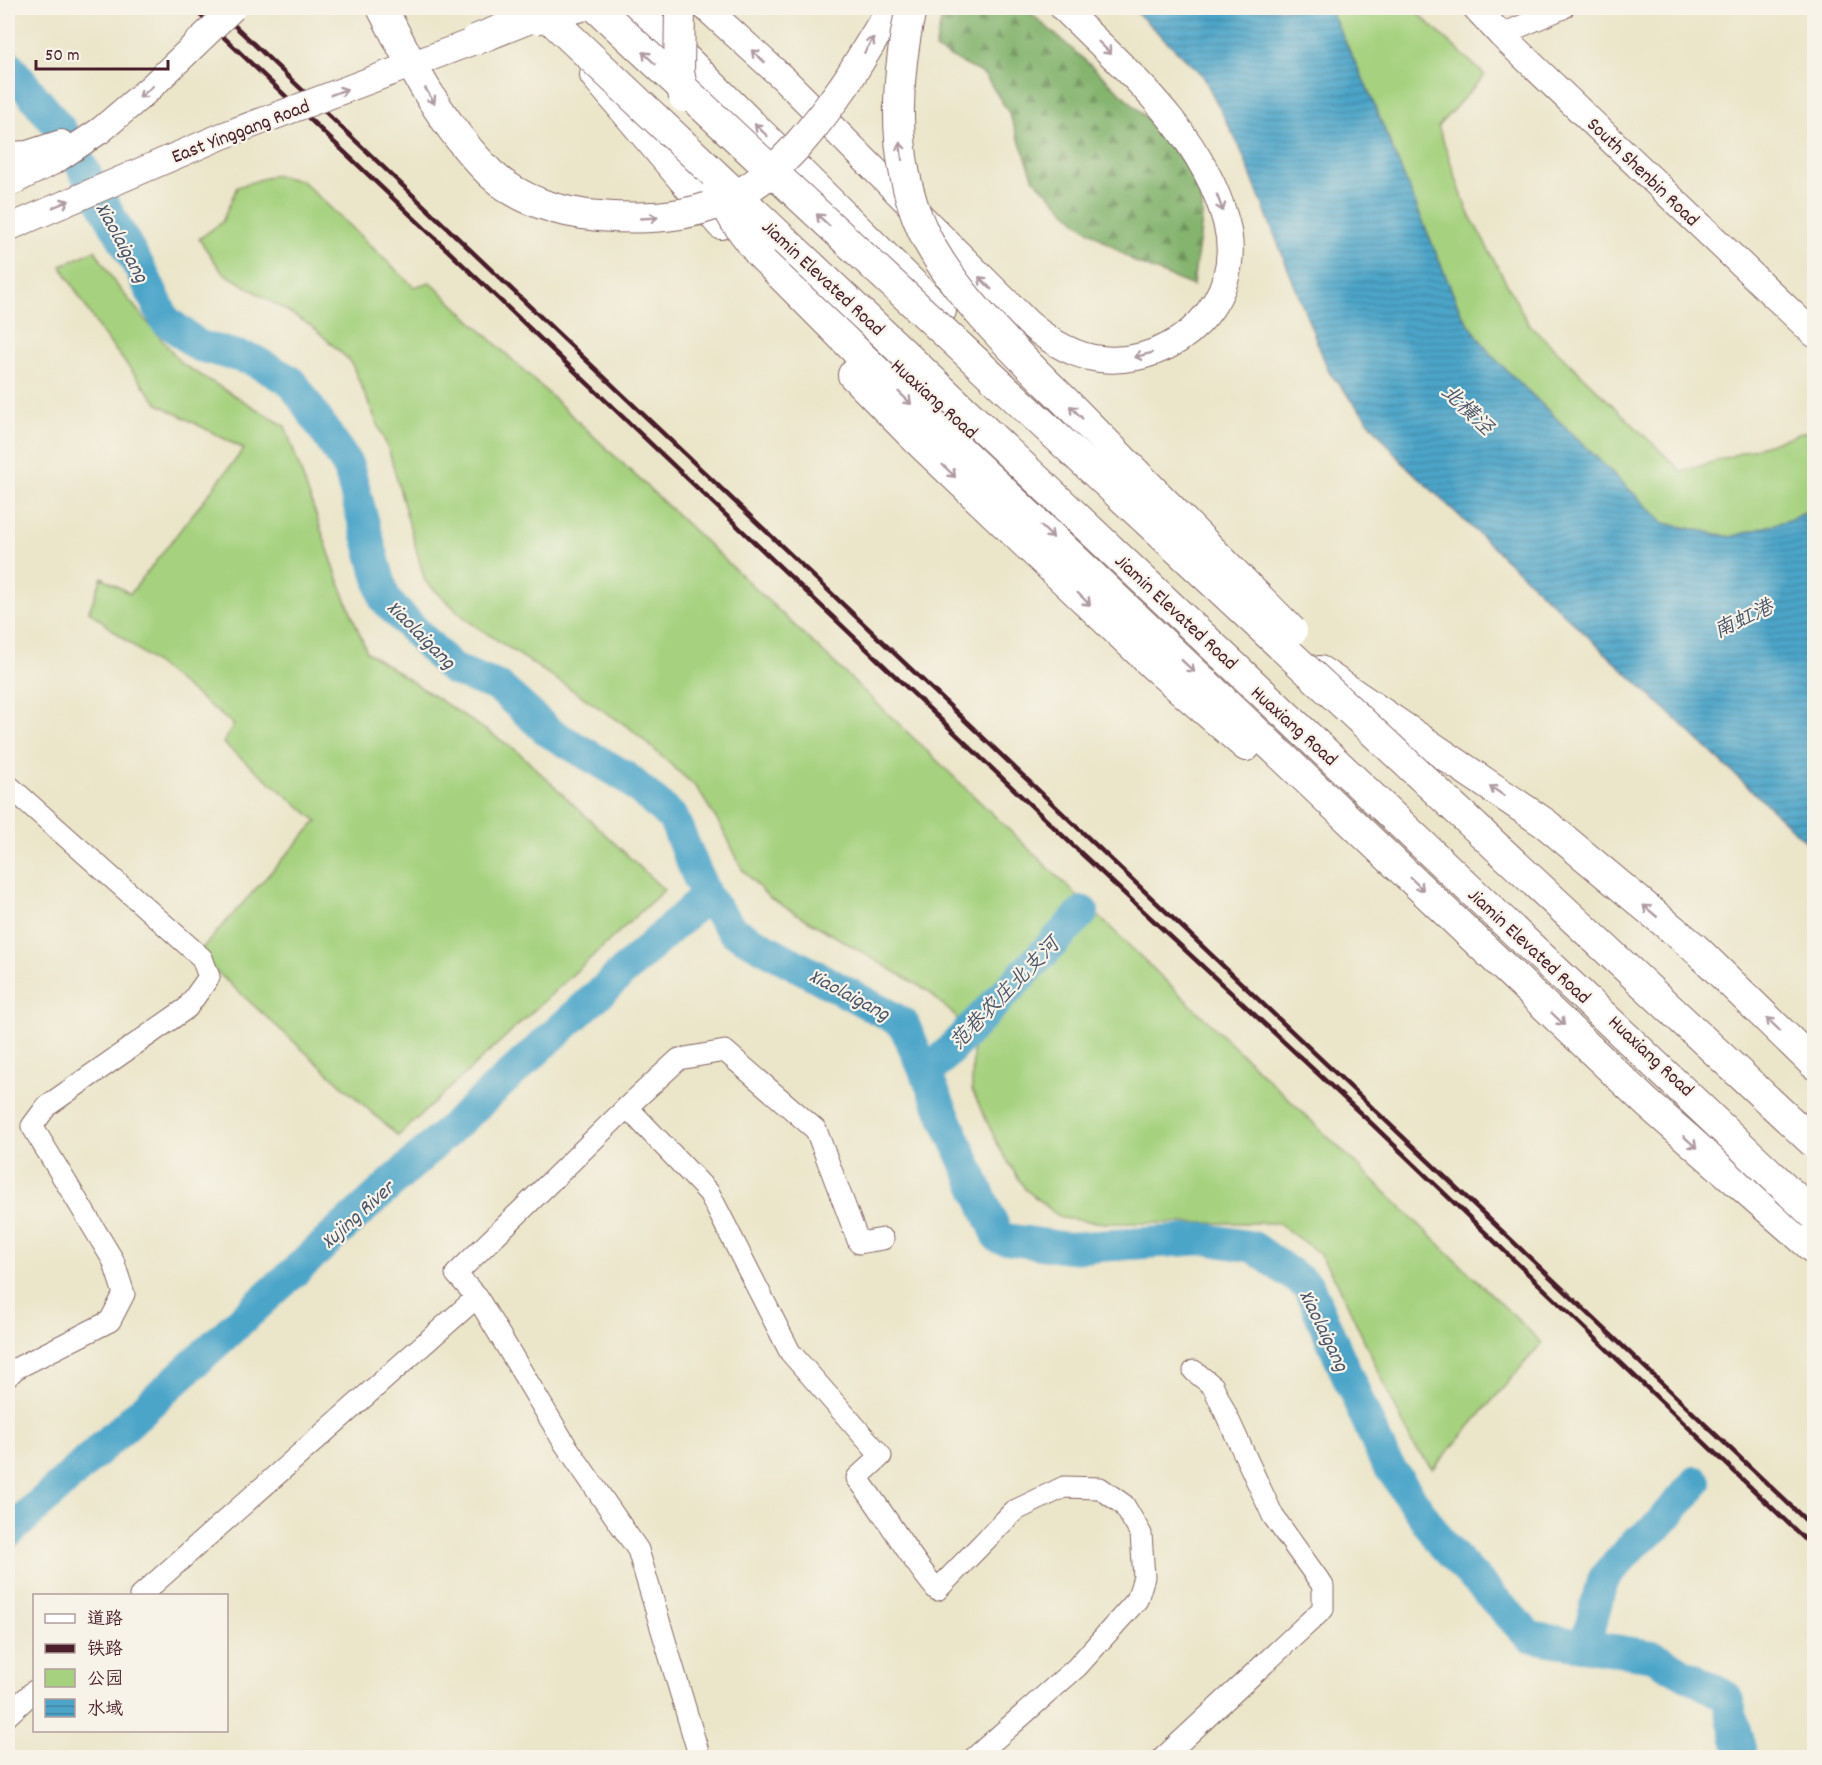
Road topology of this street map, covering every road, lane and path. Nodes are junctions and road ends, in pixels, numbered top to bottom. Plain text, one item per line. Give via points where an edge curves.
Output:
1 (233, 8) edge
2 (382, 8) edge
3 (527, 8) edge
4 (539, 8) edge
5 (555, 8) edge
6 (582, 8) edge
7 (596, 8) edge
8 (637, 8) edge
9 (680, 8) edge
10 (706, 8) edge
11 (892, 8) edge
12 (911, 8) edge
13 (1063, 8) edge
14 (1476, 8) edge
15 (1563, 8) edge
16 (1502, 35) junction
17 (475, 40) junction
18 (562, 41) junction
19 (588, 68) junction
20 (101, 130) junction
21 (8, 155) edge
22 (8, 184) edge
23 (8, 228) edge
24 (1815, 334) edge
25 (1298, 656) junction
26 (1418, 776) junction
27 (8, 785) edge
28 (1375, 844) junction
29 (1815, 1064) edge
30 (627, 1107) junction
31 (1815, 1143) edge
32 (1815, 1156) edge
33 (1815, 1208) edge
34 (1815, 1215) edge
35 (883, 1239) dead end
36 (1815, 1249) edge
37 (477, 1297) junction
38 (1194, 1371) dead end
39 (8, 1376) edge
40 (142, 1594) edge
41 (33, 1692) edge
42 (8, 1715) edge
43 (700, 1758) edge
44 (974, 1758) edge
45 (1163, 1758) edge

1 -> 20 main road, bridge
2 -> 11 highway, bridge via 439,111 493,176 522,196 556,210 631,219 671,217 706,209 763,180 813,129
3 - 18 main road, Huaxiang Road
4 - 34 highway, Jiamin Elevated Road, bridge
5 - 17 highway, bridge
6 - 17 main road, bridge
7 - 18 main road
26 -> 7 highway, Jiamin Elevated Road, bridge
25 -> 8 main road, Huaxiang Road
9 -> 28 highway, bridge via 679,72 695,143 735,221 759,253 859,354
13 -> 10 main road via 1144,87 1188,142 1220,202 1230,247 1227,273 1218,297 1203,319 1183,339 1139,357 1098,358 1046,338 784,79
26 -> 12 highway, bridge via 1292,632 1010,345 956,283 923,231 904,170 899,129 900,82
14 - 16 main road, South Shenbin Road
15 - 16 street
16 - 24 main road, South Shenbin Road
23 -> 17 main road, East Yinggang Road, bridge via 222,136
18 - 19 main road, Huaxiang Road
19 -> 28 highway via 812,333 915,439 1207,714
19 - 33 main road, Huaxiang Road via 806,281 1422,840
20 - 21 main road via 27,154
20 - 22 main road via 56,160
29 -> 25 highway via 1695,948 1546,824
25 - 32 main road, Huaxiang Road
26 - 31 highway, Jiamin Elevated Road, bridge
27 - 39 street via 202,958 209,977 187,1008 47,1106 32,1126 113,1260 124,1294 110,1321
28 -> 36 highway via 1647,1103
30 - 35 street via 679,1059 725,1051 816,1130 860,1243
30 - 37 street via 456,1274
30 - 44 street via 709,1193 790,1352 881,1456 857,1478 937,1590 1014,1511 1064,1488 1100,1488 1124,1505 1141,1534 1144,1577 1137,1600 1077,1667
37 - 40 street
37 - 43 street via 565,1444 638,1550
38 - 45 street via 1213,1386 1273,1516 1323,1586 1323,1609
41 - 42 street

